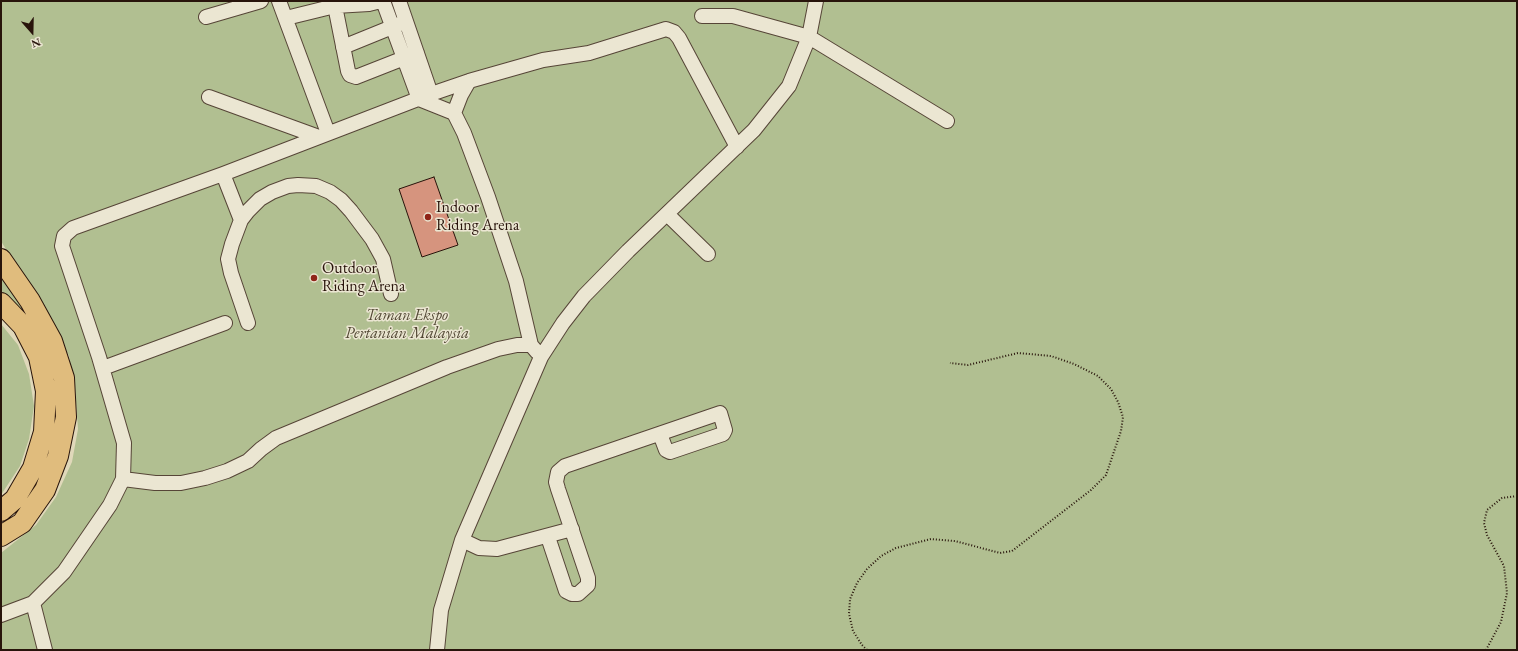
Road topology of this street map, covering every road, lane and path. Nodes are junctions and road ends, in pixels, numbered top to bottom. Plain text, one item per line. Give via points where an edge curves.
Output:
1 (261, 1) edge
2 (280, 1) edge
3 (382, 1) edge
4 (399, 1) edge
5 (816, 1) edge
6 (334, 4) edge
7 (206, 16) dead end
8 (702, 16) dead end
9 (286, 18) junction
10 (399, 24) junction
11 (809, 37) junction
12 (343, 46) junction
13 (411, 55) junction
14 (469, 82) junction
15 (425, 96) junction
16 (209, 98) dead end
17 (454, 113) junction
18 (947, 121) dead end
19 (323, 135) junction
20 (737, 147) junction
21 (223, 174) junction
22 (667, 214) junction
23 (241, 220) junction
24 (708, 254) dead end
25 (1, 259) edge
26 (391, 294) dead end
27 (1, 303) edge
28 (225, 323) dead end
29 (248, 323) dead end
30 (531, 345) junction
31 (541, 357) junction
32 (950, 363) dead end
33 (103, 368) junction
34 (660, 434) junction
35 (123, 479) junction
36 (1517, 496) edge
37 (1, 511) edge
38 (572, 529) junction
39 (1, 536) edge
40 (548, 537) junction
41 (462, 540) junction
42 (33, 603) junction
43 (1, 615) edge
44 (45, 650) edge
45 (437, 650) edge
46 (867, 650) edge
47 (1486, 650) edge

1 - 7 street
2 - 9 street
3 - 6 street via 369,4
3 - 10 street
4 - 10 street
5 - 11 street
6 - 9 street
6 - 12 street
8 - 11 street via 733,16
9 - 19 street
10 - 12 street
10 - 13 street
11 - 18 street
11 - 20 street via 789,86
12 - 13 street via 350,76 356,77
13 - 15 street
14 - 15 street
14 - 17 street
14 - 20 street via 543,60 589,53 666,29 674,32 679,38
15 - 17 street
15 - 19 street
16 - 19 street
17 - 30 street via 464,132 488,197 516,281
19 - 21 street
20 - 22 street
21 - 23 street
21 - 33 street via 73,228 64,236 62,246
22 - 24 street
22 - 31 street via 584,296
23 - 26 street via 260,199 288,186 316,186 330,192 351,211 372,239 383,259
23 - 29 street via 228,259
25 - 39 highway via 30,300 52,341 64,378 66,417 58,456 45,490 22,522
27 - 37 highway via 23,326 40,357 46,391 44,432 33,468 15,498
28 - 33 street
30 - 31 street
30 - 35 street via 498,349 447,367 276,438 248,461 227,471 181,483
31 - 41 street
32 - 46 path via 968,364 1018,353 1051,356 1074,364 1098,376 1110,389 1123,417 1121,431 1106,475 1091,490 1012,551 1000,553 955,541 931,539 896,548 881,556 857,582 850,599 849,614 853,631
33 - 35 street via 124,443
34 - 34 street via 720,413 725,432 670,452 666,450
34 - 38 street via 565,466 558,472 556,482
35 - 42 street via 110,505 64,572
36 - 47 path via 1502,498 1487,510 1484,523 1487,535 1504,566 1507,593 1500,622
38 - 40 street
38 - 40 street via 588,578 588,585 578,594 566,591
40 - 41 street via 497,549 479,548
41 - 45 street via 441,610
42 - 43 street
42 - 44 street

